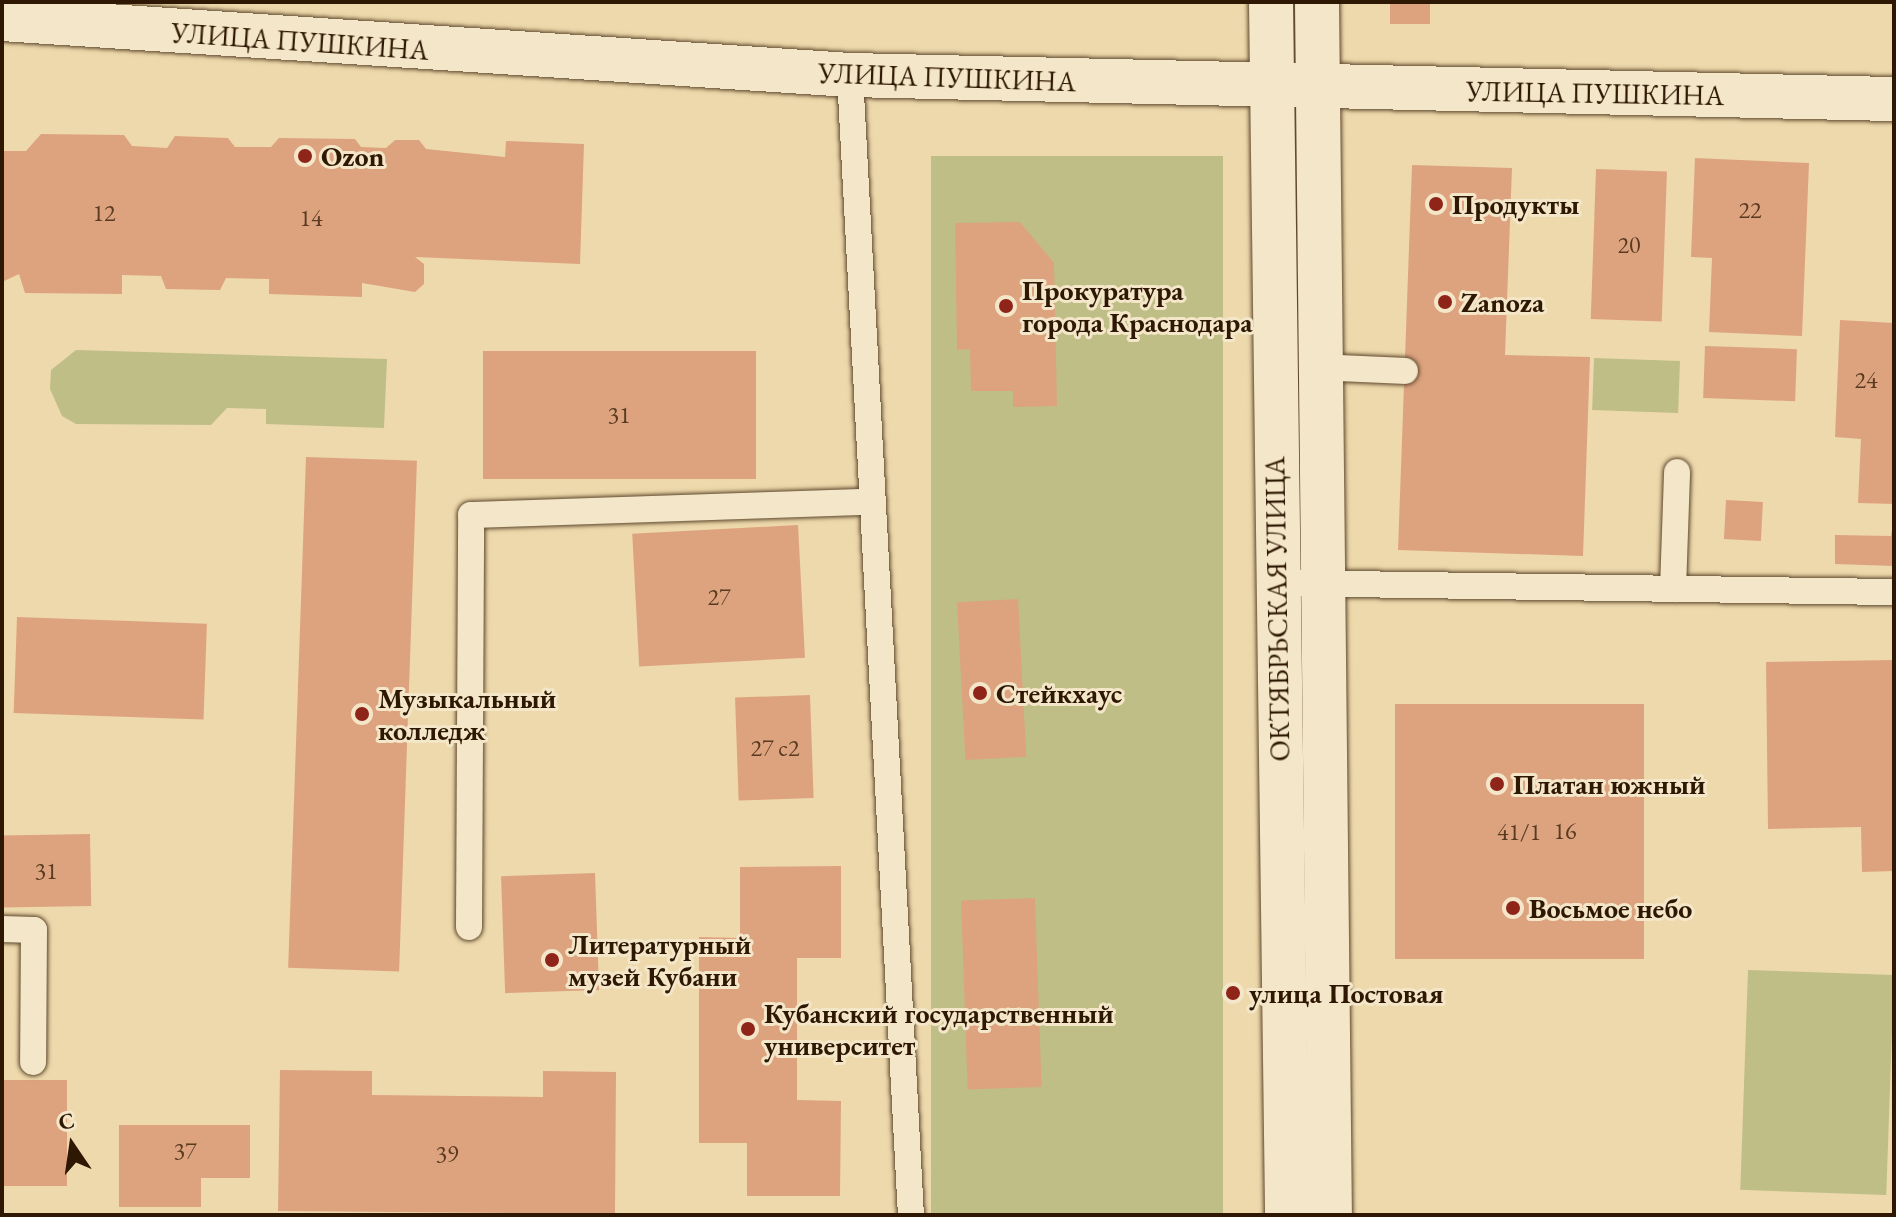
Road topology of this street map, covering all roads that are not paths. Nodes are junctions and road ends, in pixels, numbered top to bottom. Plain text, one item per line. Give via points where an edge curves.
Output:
1 (1271, 2) edge
2 (1317, 2) edge
3 (2, 19) edge
4 (850, 75) junction
5 (1270, 86) junction
6 (1316, 87) junction
7 (1894, 99) edge
8 (1318, 367) junction
9 (1405, 371) dead end
10 (1677, 472) dead end
11 (870, 502) junction
12 (1277, 583) junction
13 (1320, 583) junction
14 (1673, 589) junction
15 (1894, 592) edge
16 (469, 927) dead end
17 (2, 929) edge
18 (33, 1062) dead end
19 (911, 1215) edge
20 (1287, 1215) edge
21 (1330, 1215) edge

1 - 5 street, ОКТЯБРЬСКАЯ УЛИЦА
2 - 6 street, ОКТЯБРЬСКАЯ УЛИЦА
3 - 4 street, УЛИЦА ПУШКИНА
4 - 5 street, УЛИЦА ПУШКИНА
4 - 11 lane
5 - 6 street, УЛИЦА ПУШКИНА
5 - 12 street, ОКТЯБРЬСКАЯ УЛИЦА
6 - 7 street, УЛИЦА ПУШКИНА
6 - 8 street, ОКТЯБРЬСКАЯ УЛИЦА
8 - 9 lane
8 - 13 street, ОКТЯБРЬСКАЯ УЛИЦА
10 - 14 lane
11 - 16 lane via 471,515
11 - 19 lane
12 - 13 lane
12 - 20 street, ОКТЯБРЬСКАЯ УЛИЦА
13 - 14 lane
13 - 21 street, ОКТЯБРЬСКАЯ УЛИЦА
14 - 15 lane
17 - 18 lane via 34,930

